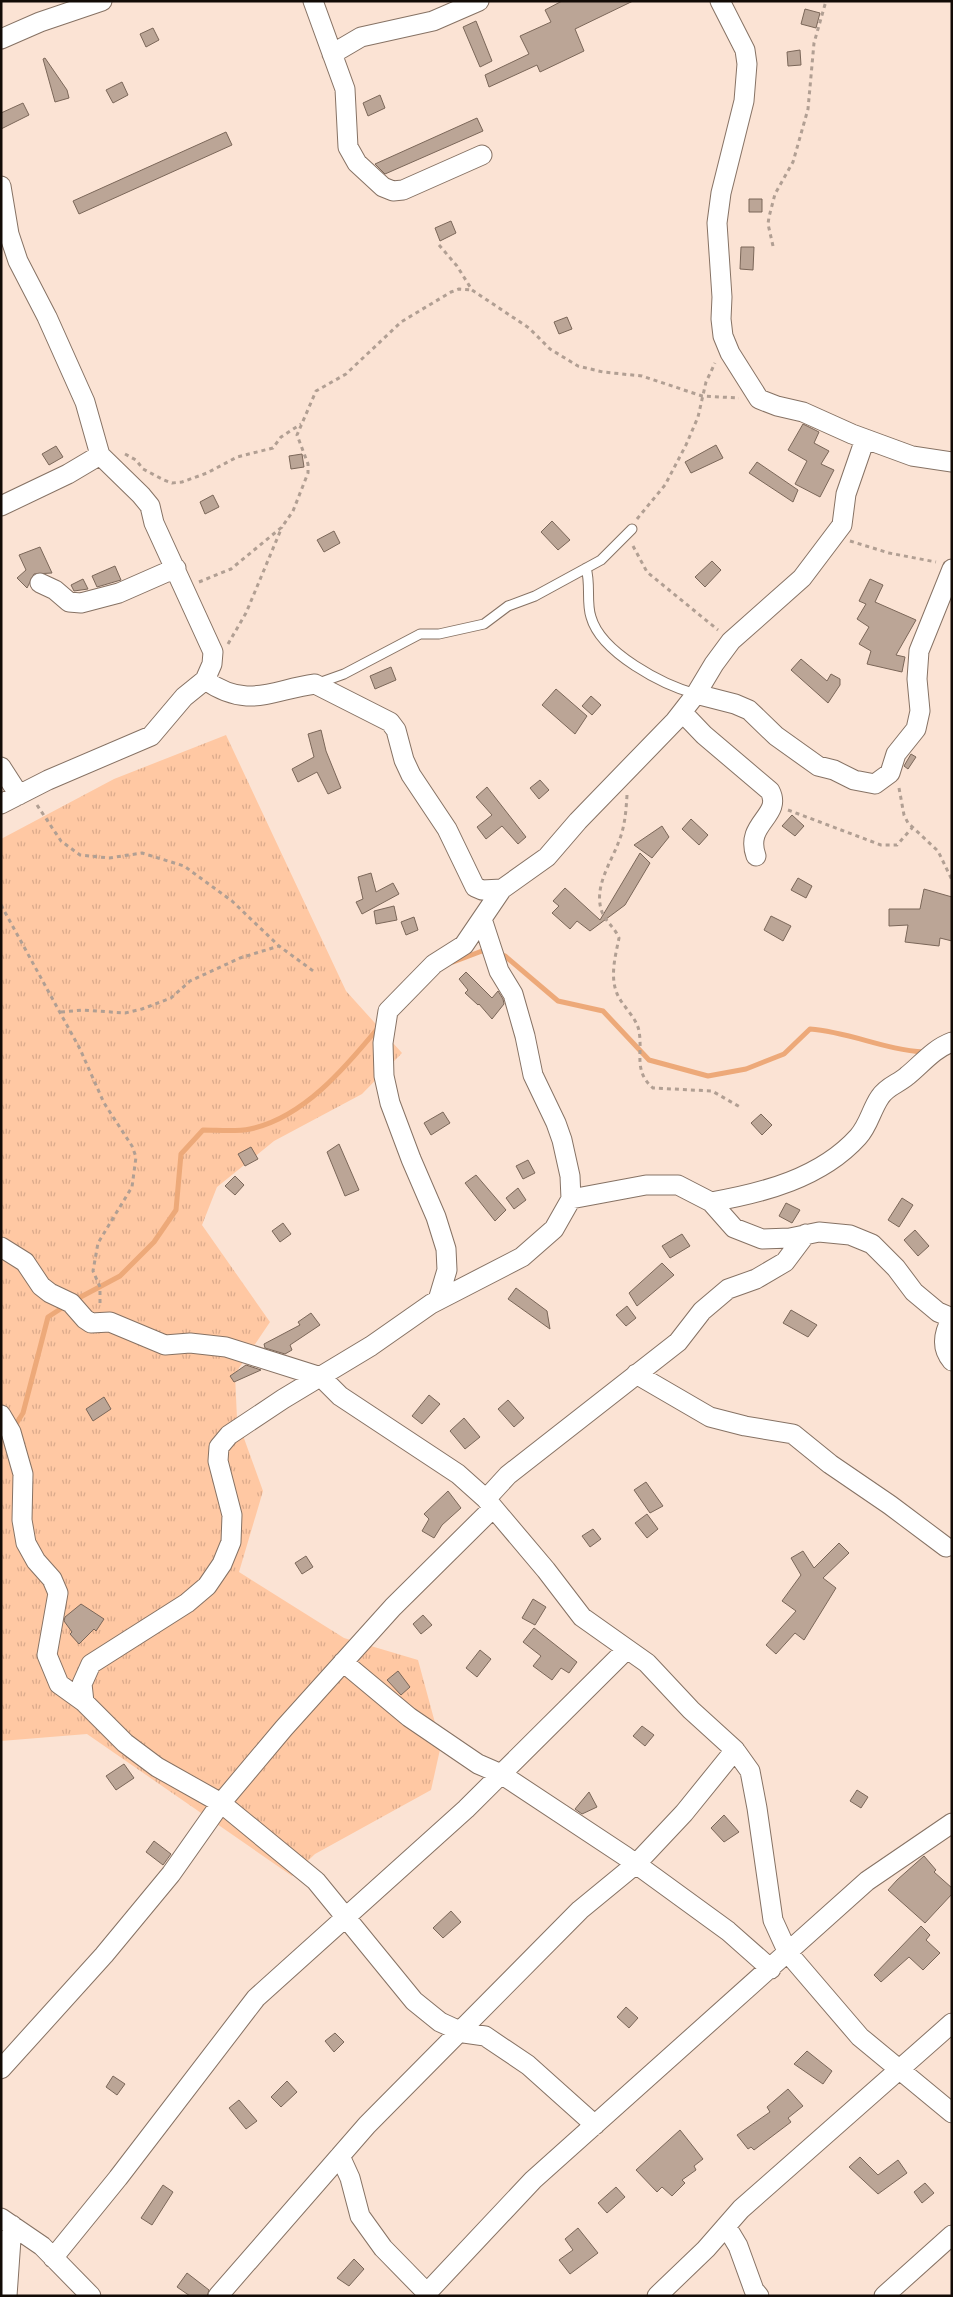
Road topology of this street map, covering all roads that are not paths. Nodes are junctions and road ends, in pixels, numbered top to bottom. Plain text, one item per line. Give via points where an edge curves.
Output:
1 (102, 1) edge
2 (313, 1) edge
3 (479, 1) edge
4 (720, 1) edge
5 (77, 6) edge
6 (4, 39) edge
7 (332, 54) junction
8 (482, 155) dead end
9 (1, 186) edge
10 (865, 439) junction
11 (99, 453) junction
12 (952, 462) edge
13 (1, 506) edge
14 (632, 528) road end
15 (947, 566) edge
16 (176, 568) junction
17 (586, 568) junction
18 (40, 583) dead end
19 (209, 672) junction
20 (315, 684) junction
21 (696, 694) junction
22 (682, 712) junction
23 (1, 767) edge
24 (22, 793) junction
25 (1, 804) edge
26 (756, 856) dead end
27 (502, 889) junction
28 (482, 919) junction
29 (952, 1042) edge
30 (571, 1199) junction
31 (710, 1202) junction
32 (806, 1234) junction
33 (1, 1247) edge
34 (438, 1300) junction
35 (952, 1318) edge
36 (952, 1361) edge
37 (636, 1374) junction
38 (321, 1377) junction
39 (1, 1415) edge
40 (489, 1503) junction
41 (946, 1547) dead end
42 (627, 1649) junction
43 (343, 1662) junction
44 (84, 1702) junction
45 (735, 1750) junction
46 (501, 1774) junction
47 (221, 1803) junction
48 (952, 1823) edge
49 (636, 1864) junction
50 (346, 1917) junction
51 (788, 1953) junction
52 (771, 1969) junction
53 (952, 2023) edge
54 (460, 2031) junction
55 (1, 2069) edge
56 (900, 2069) junction
57 (952, 2113) edge
58 (595, 2125) junction
59 (340, 2156) junction
60 (7, 2222) edge
61 (726, 2226) junction
62 (952, 2235) edge
63 (53, 2258) junction
64 (425, 2294) edge
65 (7, 2296) edge
66 (90, 2296) edge
67 (218, 2296) edge
68 (657, 2296) edge
69 (759, 2296) edge
70 (884, 2296) edge

1 - 5 street
2 - 7 street
3 - 7 street via 433,21 361,37
4 - 10 street via 745,50 747,64 744,101 720,193 717,224 721,319 726,343 760,399 803,412
5 - 6 street
7 - 8 street via 345,89 348,147 357,163 383,187 403,190
9 - 11 street via 9,234 18,261 85,402
10 - 12 street via 912,456
10 - 21 street via 846,494 842,525 835,536 802,578 731,640
11 - 13 street via 68,474
11 - 16 street via 150,506 154,523
14 - 17 lane via 601,560
15 - 21 street via 919,651 920,711 916,729 896,754 885,779 869,784 809,762 748,710
16 - 18 street via 119,593 80,603 69,602
16 - 19 street via 213,652
17 - 20 lane via 535,596 508,606 484,624 439,634 420,634 344,674
17 - 21 lane via 590,616 602,636 650,675 673,688
19 - 20 street via 218,690 234,696 277,693
19 - 24 street via 151,736
20 - 27 street via 390,722 396,730 411,775 447,829 475,887
21 - 22 street
22 - 26 street via 704,735 762,781 775,800 773,808 755,832 752,844
22 - 27 street via 547,857
23 - 24 street
24 - 25 street
27 - 28 street
28 - 30 street via 499,971 513,994 533,1075 562,1140
28 - 34 street via 464,945 434,964 394,1003 386,1018 383,1043 384,1076 390,1103 446,1249 447,1270
29 - 31 street via 938,1047 906,1078 890,1086 880,1097 872,1117 858,1137 832,1159 800,1178 745,1196
30 - 31 street via 646,1185 678,1185
30 - 34 street via 554,1229 522,1257
31 - 32 street via 734,1228 762,1239
32 - 35 street via 850,1235 872,1244 914,1292 938,1312
32 - 37 street via 785,1262 728,1290 702,1311 678,1342
33 - 38 street via 25,1262 41,1286 71,1303 91,1323 118,1324 165,1345 190,1343 226,1347
34 - 38 street
35 - 36 street via 943,1335 947,1356
37 - 40 street via 508,1475
37 - 41 street via 710,1417 793,1434
38 - 40 street via 340,1396 458,1474
38 - 44 street via 229,1435 219,1447 218,1461 232,1515 231,1542 222,1564 207,1586 186,1603 91,1664 82,1684
39 - 44 street via 11,1432 23,1474 22,1520 26,1543 58,1593 47,1655 59,1684
40 - 42 street via 582,1617
40 - 43 street
42 - 45 street via 646,1662
42 - 46 street
43 - 46 street via 409,1717 478,1764
43 - 47 street
44 - 47 street via 125,1743 157,1767
45 - 49 street via 684,1814
45 - 51 street via 750,1771 773,1920
46 - 49 street
46 - 50 street
47 - 50 street via 302,1869
47 - 55 street via 104,1956
48 - 51 street via 867,1881
49 - 52 street via 728,1931
49 - 54 street via 580,1910
50 - 54 street via 375,1957 414,2001 440,2022
50 - 63 street via 256,1998
51 - 52 street
51 - 56 street via 860,2037
52 - 58 street
53 - 56 street
54 - 58 street via 485,2036 528,2065
54 - 59 street
56 - 57 street
56 - 61 street
58 - 64 street via 533,2180
59 - 64 street via 350,2178 360,2216 383,2248
59 - 67 street
60 - 63 street via 42,2246
60 - 65 street
61 - 68 street
61 - 69 street
62 - 70 street
63 - 66 street

